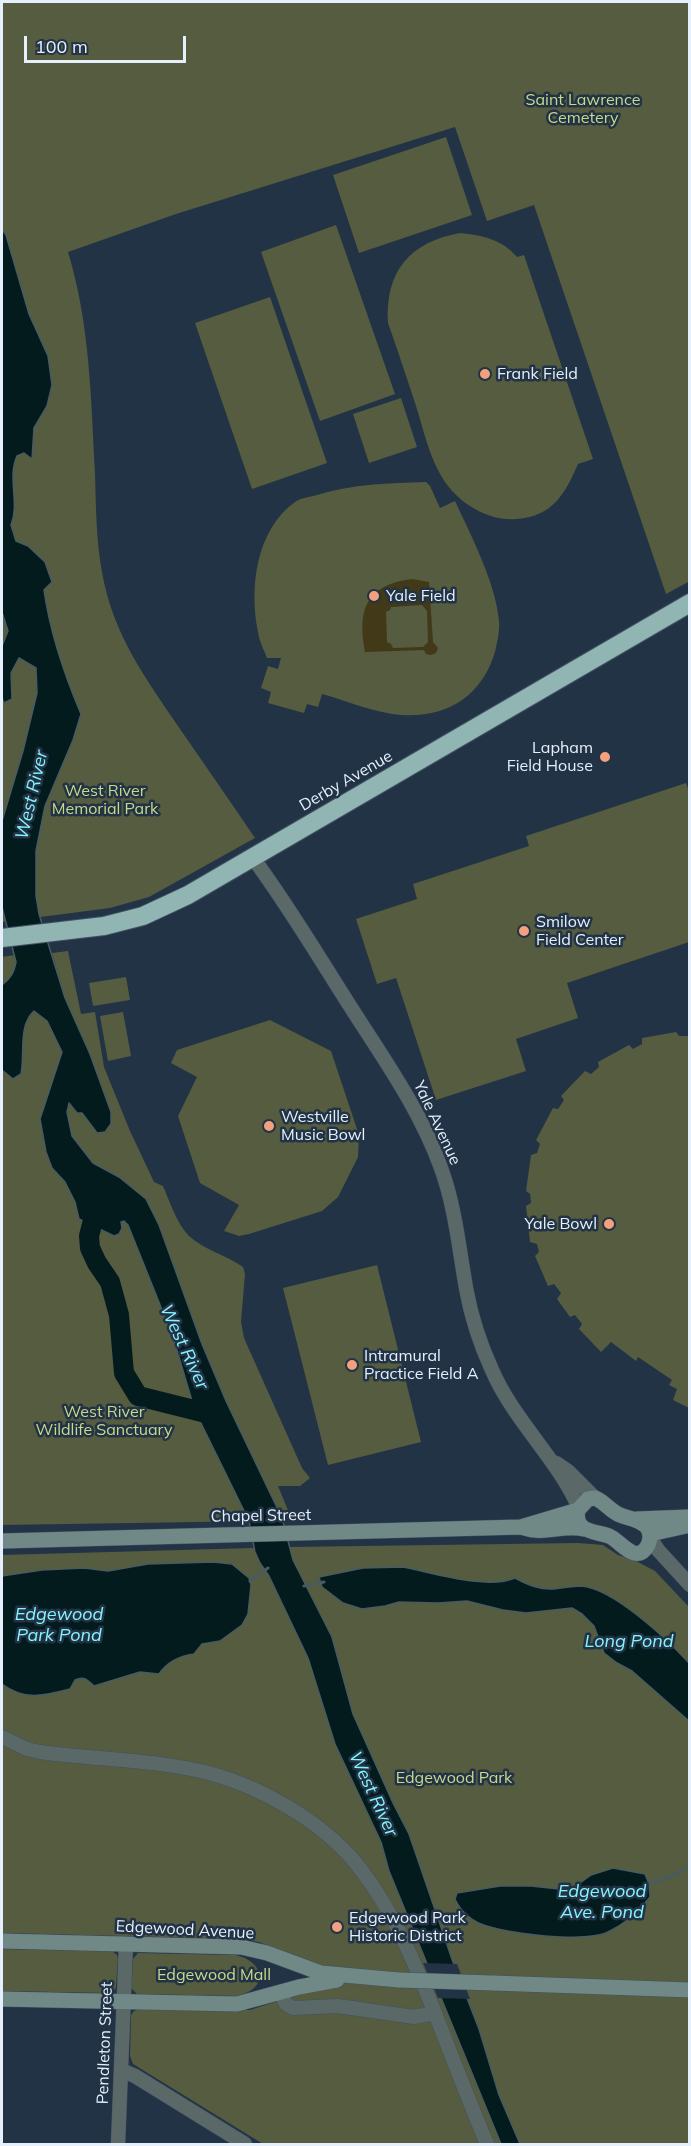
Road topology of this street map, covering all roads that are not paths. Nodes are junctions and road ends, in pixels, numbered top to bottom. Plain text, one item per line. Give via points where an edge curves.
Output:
1 (690, 603) edge
2 (253, 858) junction
3 (4, 938) edge
4 (549, 1458) junction
5 (595, 1498) junction
6 (578, 1509) junction
7 (690, 1516) edge
8 (637, 1519) junction
9 (690, 1525) edge
10 (521, 1527) junction
11 (584, 1529) junction
12 (650, 1536) junction
13 (2, 1541) edge
14 (640, 1552) junction
15 (689, 1584) edge
16 (2, 1737) edge
17 (2, 1941) edge
18 (126, 1944) junction
19 (399, 1980) junction
20 (690, 1990) edge
21 (280, 1992) junction
22 (2, 1999) edge
23 (124, 2002) junction
24 (435, 2013) junction
25 (121, 2070) junction
26 (118, 2145) edge
27 (245, 2145) edge
28 (487, 2145) edge

1 - 2 highway, Derby Avenue
2 - 3 highway, Derby Avenue via 142,916 104,926
2 - 4 street, Yale Avenue via 424,1126 452,1205 466,1291 483,1348 501,1392
4 - 5 street, Yale Avenue
4 - 6 street, Yale Avenue
5 - 6 street, Chapel Street
5 - 8 street via 621,1516
6 - 10 street, Chapel Street
6 - 11 street via 577,1520
7 - 8 street
8 - 12 street via 647,1527
9 - 12 street
10 - 11 street, Chapel Street via 536,1532 572,1526
10 - 13 street, Chapel Street
11 - 14 street, Chapel Street via 612,1537 633,1553
12 - 14 street
12 - 15 street
14 - 15 street
16 - 24 street via 40,1752 176,1767 217,1776 256,1791 297,1814 338,1845 373,1888 404,1939
17 - 18 street, Edgewood Avenue
18 - 19 street, Edgewood Avenue via 241,1947 321,1973
18 - 23 street, Pendleton Street
19 - 20 street, Edgewood Avenue, bridge
19 - 21 street, Edgewood Avenue via 333,1980
21 - 23 street, Edgewood Avenue via 237,2004
21 - 24 street via 293,2008 338,2007 414,2017
22 - 23 street, Edgewood Avenue
23 - 25 street, Pendleton Street
24 - 28 street
25 - 26 street, Pendleton Street
25 - 27 street

